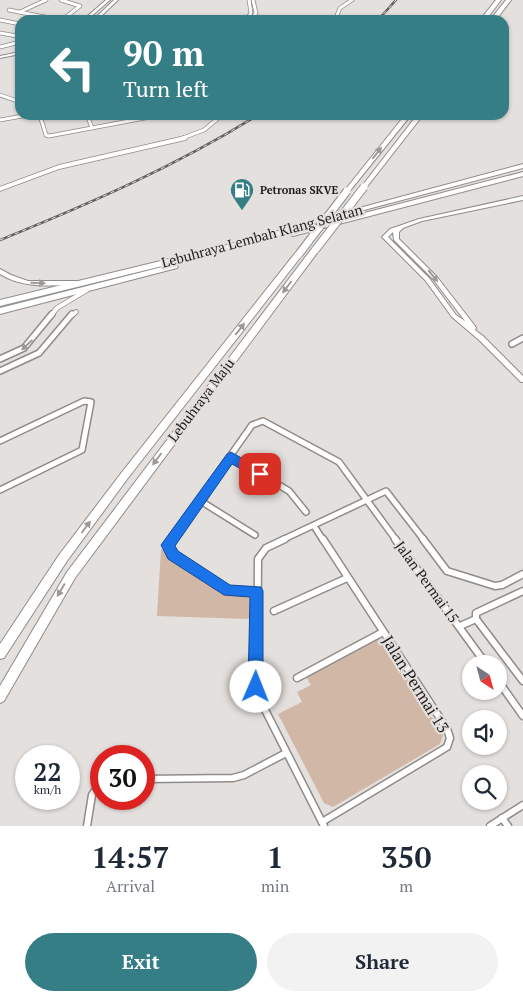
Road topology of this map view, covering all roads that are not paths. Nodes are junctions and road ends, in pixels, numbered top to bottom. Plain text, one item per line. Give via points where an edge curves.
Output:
1 (46, 0) edge
2 (62, 0) edge
3 (108, 0) edge
4 (116, 0) edge
5 (249, 0) edge
6 (253, 0) edge
7 (352, 0) edge
8 (499, 0) edge
9 (509, 0) edge
10 (9, 10) dead end
11 (20, 12) junction
12 (31, 15) edge
13 (68, 15) edge
14 (90, 15) edge
15 (100, 15) edge
16 (250, 15) edge
17 (255, 15) edge
18 (337, 15) edge
19 (487, 15) edge
20 (497, 15) edge
21 (0, 20) edge
22 (15, 23) edge
23 (0, 33) edge
24 (15, 35) edge
25 (15, 43) edge
26 (0, 46) edge
27 (15, 54) edge
28 (0, 57) edge
29 (15, 59) edge
30 (0, 62) edge
31 (0, 95) edge
32 (15, 100) edge
33 (15, 117) edge
34 (0, 120) edge
35 (41, 120) edge
36 (89, 120) edge
37 (135, 120) edge
38 (216, 120) edge
39 (404, 120) edge
40 (416, 120) edge
41 (92, 128) junction
42 (523, 165) edge
43 (507, 171) joint
44 (523, 174) edge
45 (0, 187) edge
46 (523, 198) edge
47 (401, 228) junction
48 (417, 259) junction
49 (414, 266) junction
50 (0, 271) edge
51 (78, 283) junction
52 (90, 288) junction
53 (439, 297) junction
54 (0, 303) edge
55 (459, 309) junction
56 (0, 311) edge
57 (76, 312) dead end
58 (459, 320) junction
59 (481, 338) junction
60 (523, 338) edge
61 (512, 344) dead end
62 (0, 359) edge
63 (0, 371) edge
64 (523, 380) edge
65 (0, 441) edge
66 (231, 457) junction
67 (0, 490) edge
68 (199, 500) junction
69 (367, 500) junction
70 (306, 512) dead end
71 (314, 526) junction
72 (255, 535) dead end
73 (523, 574) edge
74 (347, 578) junction
75 (256, 591) junction
76 (523, 591) edge
77 (274, 611) dead end
78 (476, 618) junction
79 (460, 626) junction
80 (383, 632) junction
81 (0, 654) edge
82 (480, 655) edge
83 (297, 678) dead end
84 (523, 681) edge
85 (508, 695) edge
86 (0, 697) edge
87 (523, 716) edge
88 (286, 753) junction
89 (155, 779) edge
90 (523, 805) edge
91 (90, 807) edge
92 (502, 818) junction
93 (323, 824) edge
94 (87, 826) edge
95 (490, 826) edge
96 (508, 826) edge

1 - 11 street
2 - 13 street via 80,6
3 - 14 street
4 - 15 street
5 - 16 street
6 - 17 street
7 - 18 street via 340,8
8 - 19 highway
9 - 20 highway
10 - 11 street
11 - 12 street
21 - 22 street
23 - 24 street
25 - 26 street
27 - 28 street
29 - 30 street
31 - 32 street
33 - 34 street
35 - 41 street via 49,136
36 - 41 street
37 - 41 street
38 - 45 street via 189,137 59,167
81 -> 39 highway, Lebuhraya Maju, bridge via 63,558 125,475
40 -> 86 highway, Lebuhraya Maju, bridge via 71,575
42 - 43 highway, Lebuhraya Lembah Klang Selatan
43 - 51 highway, Lebuhraya Lembah Klang Selatan via 309,223 258,240
44 - 52 highway, Lebuhraya Lembah Klang Selatan
46 - 47 street via 421,220
47 - 48 street via 396,231 396,239
47 - 49 street via 388,232 386,237
48 - 49 street via 412,261
48 -> 55 street
49 - 53 street
50 -> 51 street via 33,284
51 - 54 highway, Lebuhraya Lembah Klang Selatan
52 - 56 highway, Lebuhraya Lembah Klang Selatan
52 -> 62 street via 57,308 24,348
53 - 55 street via 450,307
53 - 58 street
55 - 58 street via 456,312
55 - 59 street
57 - 63 street via 39,353
58 - 59 street
59 - 64 street
60 - 61 street
65 - 67 street via 88,400 90,402 82,450
66 - 68 street, Jalan Permai 15
66 - 69 street, Jalan Permai 15 via 252,425 267,422 339,462
66 - 70 street via 289,491
68 - 72 street
68 - 75 street, Jalan Permai 15 via 168,542 170,552 228,591
69 - 71 street
69 - 73 street via 386,492 452,574 495,586
69 - 79 street, Jalan Permai 15
71 - 74 street, Jalan Permai 13
71 - 75 street via 261,553
74 - 77 street
74 - 80 street, Jalan Permai 13
75 - 88 street via 256,687 259,700
76 - 78 street via 476,613
78 - 79 street
78 - 84 street
79 - 82 street, Jalan Permai 15
80 - 83 street
80 - 93 street, Jalan Permai 13 via 450,738 447,747
85 - 87 street
88 - 89 street via 233,778
88 - 93 street
90 - 92 street
91 - 94 street
92 - 95 street
92 - 96 street

